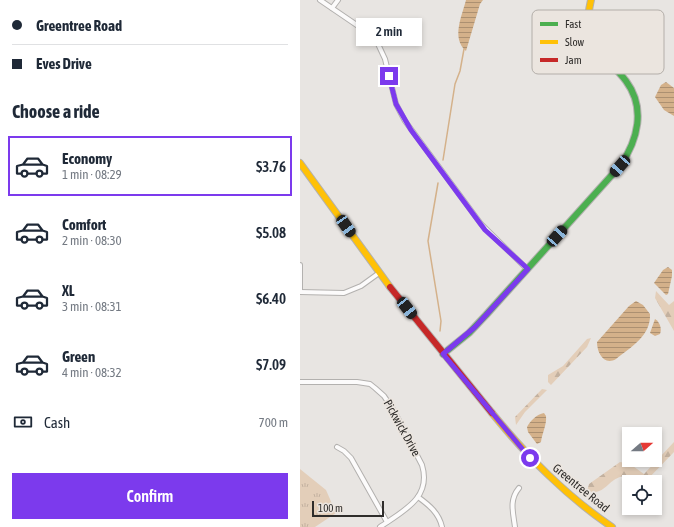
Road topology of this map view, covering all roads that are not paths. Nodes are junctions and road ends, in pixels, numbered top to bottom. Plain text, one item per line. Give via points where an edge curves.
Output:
1 (320, 0) edge
2 (338, 0) edge
3 (591, 0) edge
4 (332, 8) junction
5 (588, 10) edge
6 (620, 74) edge
7 (300, 163) edge
8 (300, 265) edge
9 (528, 269) junction
10 (379, 273) junction
11 (300, 292) edge
12 (443, 354) junction
13 (300, 382) edge
14 (337, 447) dead end
15 (519, 488) dead end
16 (418, 497) junction
17 (387, 522) junction
18 (380, 527) edge
19 (442, 527) edge
20 (515, 527) edge
21 (612, 527) edge

1 - 4 street
2 - 4 street
3 - 5 main road
4 - 9 street via 367,32 378,44 385,59 396,104 404,120 481,224
6 - 9 main road via 631,89 637,105 637,132 631,150 620,166
7 - 10 main road, Greentree Road
8 - 11 street
9 - 12 main road via 475,327
10 - 11 street via 361,286 344,293
10 - 12 main road, Greentree Road
12 - 21 main road, Greentree Road via 512,438 549,478 578,504
13 - 16 street, Pickwick Drive via 364,382 380,391 397,416 422,465 424,484
14 - 17 street via 351,458
15 - 20 street via 512,503
16 - 17 street, Pickwick Drive
16 - 19 street via 435,511
17 - 18 street, Pickwick Drive

